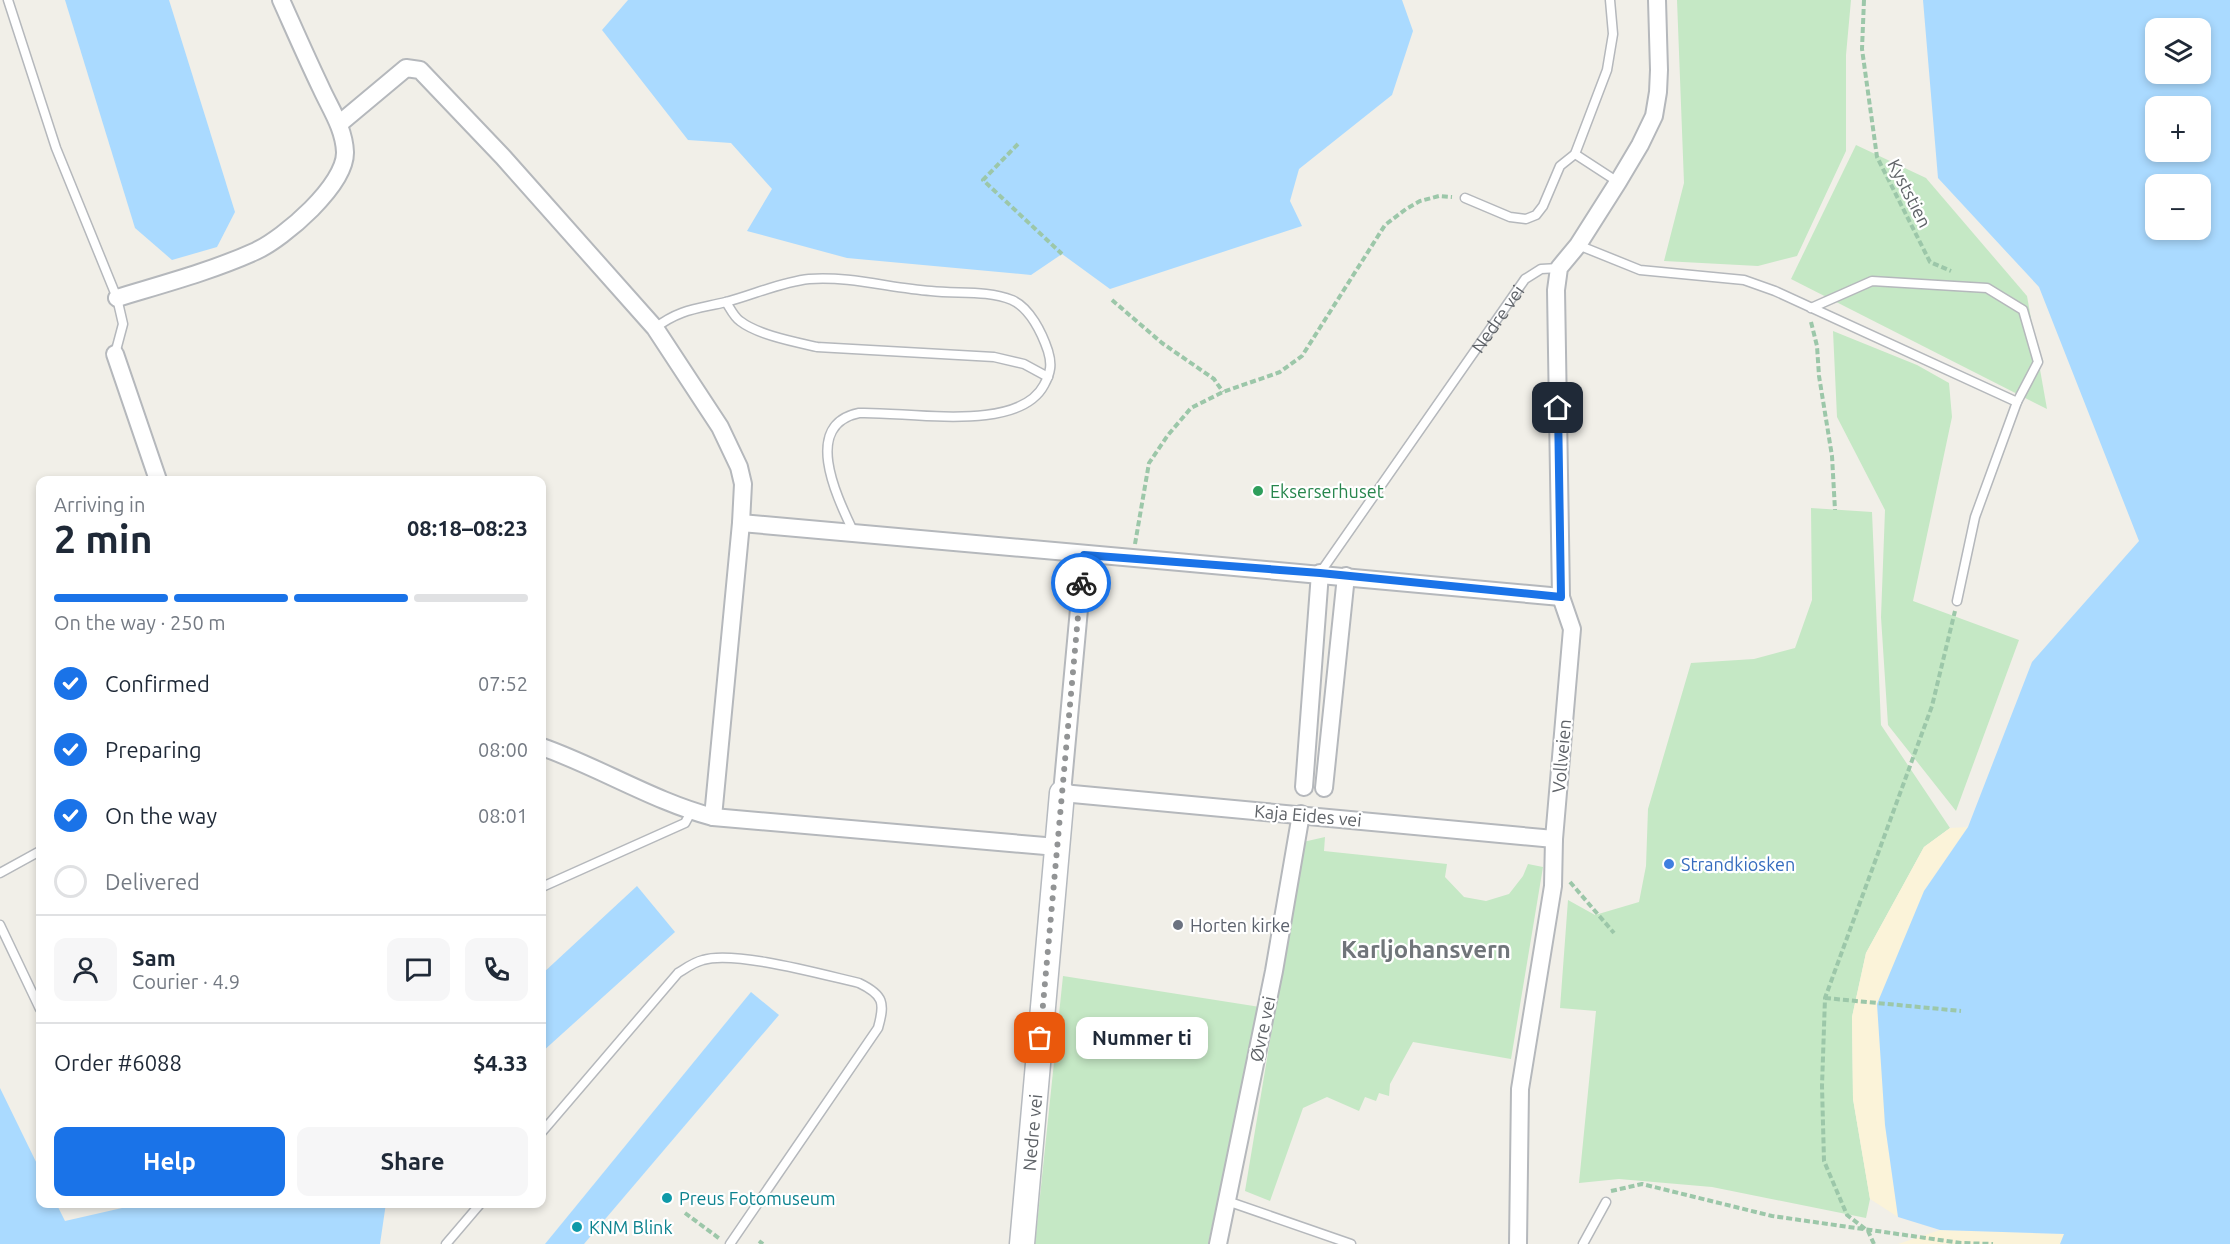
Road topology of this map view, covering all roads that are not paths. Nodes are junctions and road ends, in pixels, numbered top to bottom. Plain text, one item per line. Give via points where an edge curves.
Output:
1 (8, 0) edge
2 (281, 0) edge
3 (1610, 0) edge
4 (1657, 0) edge
5 (339, 124) junction
6 (1575, 154) junction
7 (1618, 182) junction
8 (1465, 198) road end
9 (1578, 245) junction
10 (1559, 268) junction
11 (117, 298) junction
12 (726, 302) junction
13 (1809, 307) junction
14 (655, 328) junction
15 (115, 354) joint
16 (1048, 378) junction
17 (2017, 402) junction
18 (157, 476) edge
19 (741, 523) junction
20 (854, 534) junction
21 (1084, 555) junction
22 (1320, 573) junction
23 (1346, 576) junction
24 (1561, 597) junction
25 (1957, 601) road end
26 (546, 749) edge
27 (1304, 787) dead end
28 (1324, 788) dead end
29 (1062, 792) junction
30 (691, 812) junction
31 (1301, 814) junction
32 (713, 817) junction
33 (1554, 839) junction
34 (1057, 847) junction
35 (36, 853) edge
36 (0, 873) edge
37 (546, 885) edge
38 (0, 925) edge
39 (36, 1001) edge
40 (546, 1127) edge
41 (1227, 1201) junction
42 (1605, 1202) road end
43 (477, 1208) edge
44 (446, 1244) edge
45 (728, 1244) edge
46 (1022, 1244) edge
47 (1218, 1244) edge
48 (1350, 1244) edge
49 (1518, 1244) edge
50 (1583, 1244) edge

1 - 11 lane via 56,148
2 - 5 street
3 - 6 lane via 1613,34 1607,70
4 - 7 street via 1659,70 1654,116
5 - 11 street via 345,153 334,185 275,239 258,251
5 - 14 street via 406,68 420,70
6 - 7 lane
6 - 8 lane via 1560,166 1536,215 1526,219 1510,217
7 - 9 street
9 - 10 street
9 - 13 lane via 1640,270 1744,280
10 - 22 lane, Nedre vei via 1541,269 1525,279
10 - 24 street, Vollveien via 1556,290
11 - 15 lane via 123,324
12 - 14 lane via 685,310
12 - 16 lane via 747,326 799,343 994,357 1024,364
12 - 16 lane via 799,281 835,279 1001,297 1020,304 1036,326 1050,359
13 - 17 lane
13 - 17 lane via 1872,281 1987,288 2023,310 2038,362
14 - 19 street via 720,427 740,467
15 - 18 street
16 - 20 lane via 1034,399 994,414 866,412 844,418 831,435 827,460 833,488
17 - 25 lane via 1975,517
19 - 20 street
19 - 32 street
20 - 21 street
21 - 22 street
21 - 29 street, Nedre vei
22 - 23 street
22 - 27 street
23 - 24 street
23 - 28 street
24 - 33 street, Vollveien via 1572,629
26 - 30 street
29 - 31 street, Kaja Eides vei
29 - 34 main road, Nedre vei
30 - 32 street
30 - 37 lane via 685,823
31 - 33 street, Kaja Eides vei
31 - 41 street, Øvre vei
32 - 34 street
33 - 49 street, Vollveien via 1553,886 1520,1089
34 - 46 main road, Nedre vei
35 - 36 lane
38 - 39 lane
40 - 45 lane via 678,973 703,960 722,957 755,961 859,983 874,990 882,1001 878,1028
41 - 47 street, Øvre vei
41 - 48 lane
42 - 50 lane
43 - 44 lane

